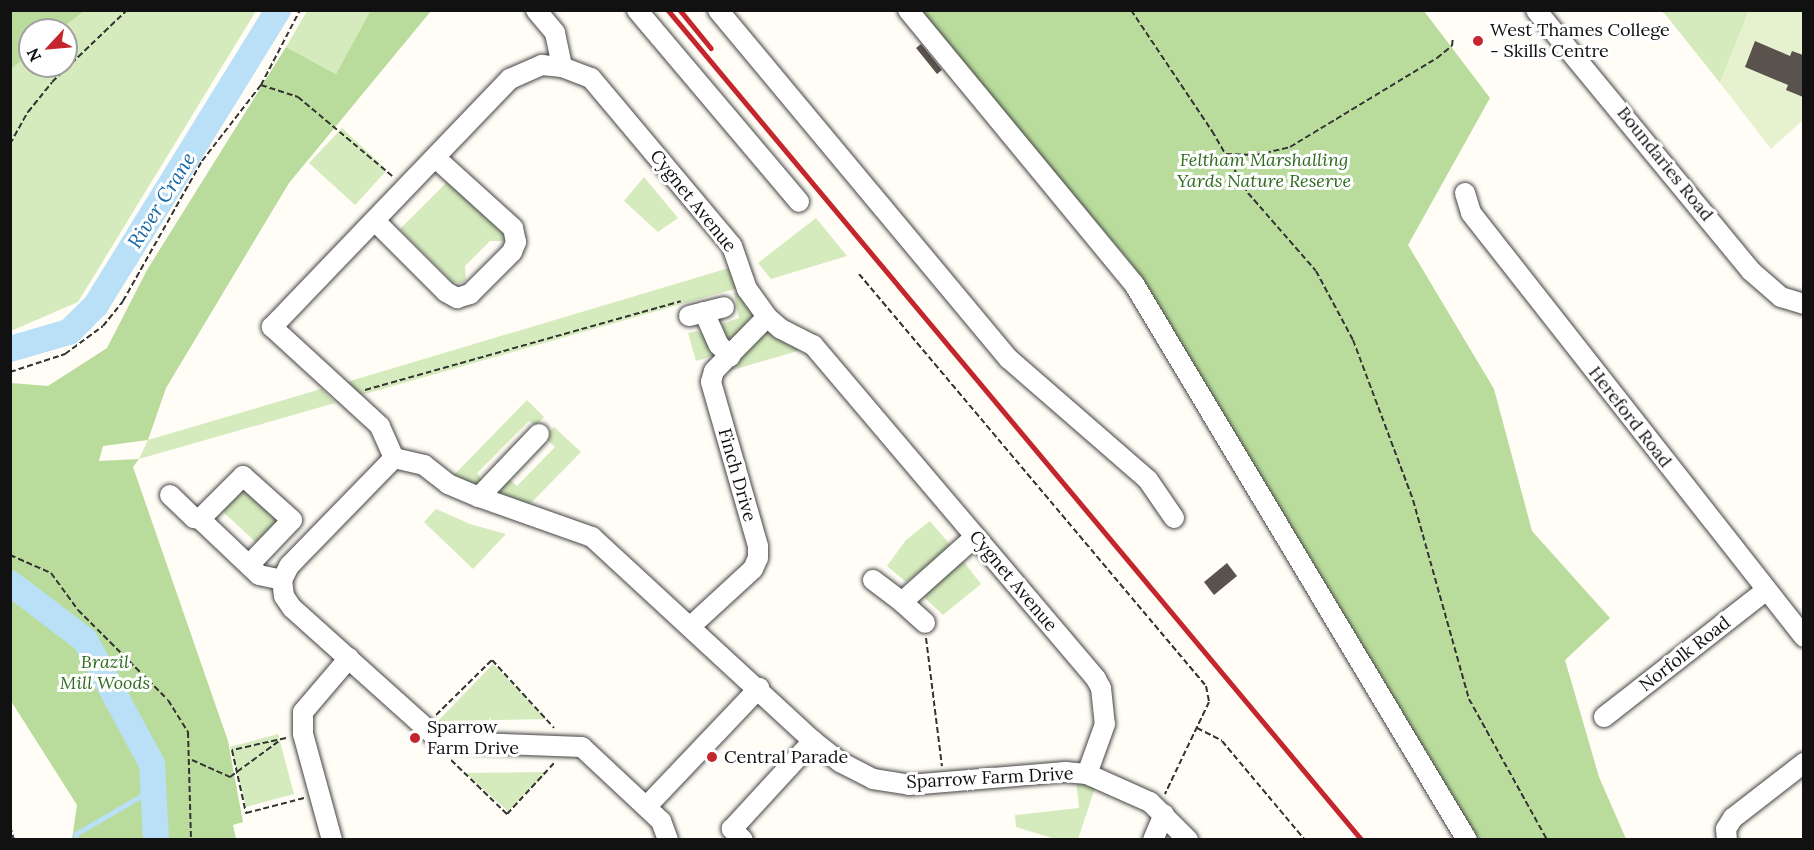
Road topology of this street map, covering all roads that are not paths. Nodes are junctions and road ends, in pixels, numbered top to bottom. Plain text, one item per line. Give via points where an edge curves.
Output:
1 (536, 10) edge
2 (637, 10) edge
3 (718, 10) edge
4 (908, 10) edge
5 (1536, 10) edge
6 (562, 66) junction
7 (436, 159) junction
8 (1465, 193) dead end
9 (799, 202) dead end
10 (376, 222) junction
11 (1803, 304) edge
12 (724, 307) dead end
13 (767, 317) junction
14 (729, 356) junction
15 (539, 435) dead end
16 (394, 458) junction
17 (170, 495) dead end
18 (479, 497) junction
19 (1174, 518) dead end
20 (200, 519) junction
21 (975, 537) junction
22 (249, 565) junction
23 (282, 580) junction
24 (873, 580) dead end
25 (1765, 591) junction
26 (903, 602) junction
27 (924, 623) road end
28 (691, 626) junction
29 (1803, 637) edge
30 (349, 658) junction
31 (759, 688) junction
32 (1604, 717) dead end
33 (813, 741) junction
34 (1803, 763) edge
35 (1087, 774) junction
36 (647, 806) junction
37 (1161, 811) junction
38 (332, 840) edge
39 (668, 840) edge
40 (743, 840) edge
41 (1153, 840) edge
42 (1188, 840) edge
43 (1467, 840) edge
44 (1727, 840) edge

1 - 6 street via 555,33
2 - 9 street
3 - 19 street via 1009,359 1148,480
4 - 43 street via 1134,284
5 - 11 street, Boundaries Road via 1751,271 1781,297
6 - 7 street, Cygnet Avenue via 542,65 510,79
6 - 13 street, Cygnet Avenue via 591,78 732,246 747,289
7 - 10 street, Cygnet Avenue
7 - 10 street via 513,228 516,242 512,252 470,294 457,298 446,292
8 - 25 street, Hereford Road via 1471,213
10 - 16 street, Cygnet Avenue via 266,333 348,396 380,426
12 - 14 street via 692,312
13 - 14 street, Finch Drive
13 - 21 street, Cygnet Avenue via 813,345
14 - 28 street, Finch Drive via 714,371 712,391 758,546 758,558 753,569
15 - 18 street
16 - 18 street, Sparrow Farm Drive via 424,465 448,484
16 - 23 street via 289,566
17 - 20 street
18 - 28 street, Sparrow Farm Drive via 592,537
20 - 22 street
20 - 22 street via 243,476 292,520
21 - 26 street
21 - 35 street, Cygnet Avenue via 1101,688 1104,734
22 - 23 street via 268,579
23 - 30 street via 284,596 292,608
24 - 26 street
25 - 29 street, Hereford Road
25 - 32 street, Norfolk Road
26 - 27 street
28 - 31 street, Sparrow Farm Drive
30 - 36 street via 431,732 449,742 582,747
30 - 38 street via 303,711 303,734
31 - 33 street, Sparrow Farm Drive
31 - 36 street
33 - 35 street, Sparrow Farm Drive via 840,762 873,779 909,785 1024,783 1065,772
33 - 40 street via 732,830
34 - 44 street via 1733,818 1726,829
35 - 37 street, Sparrow Farm Drive
36 - 39 street via 661,821
37 - 41 street
37 - 42 street, Sparrow Farm Drive

